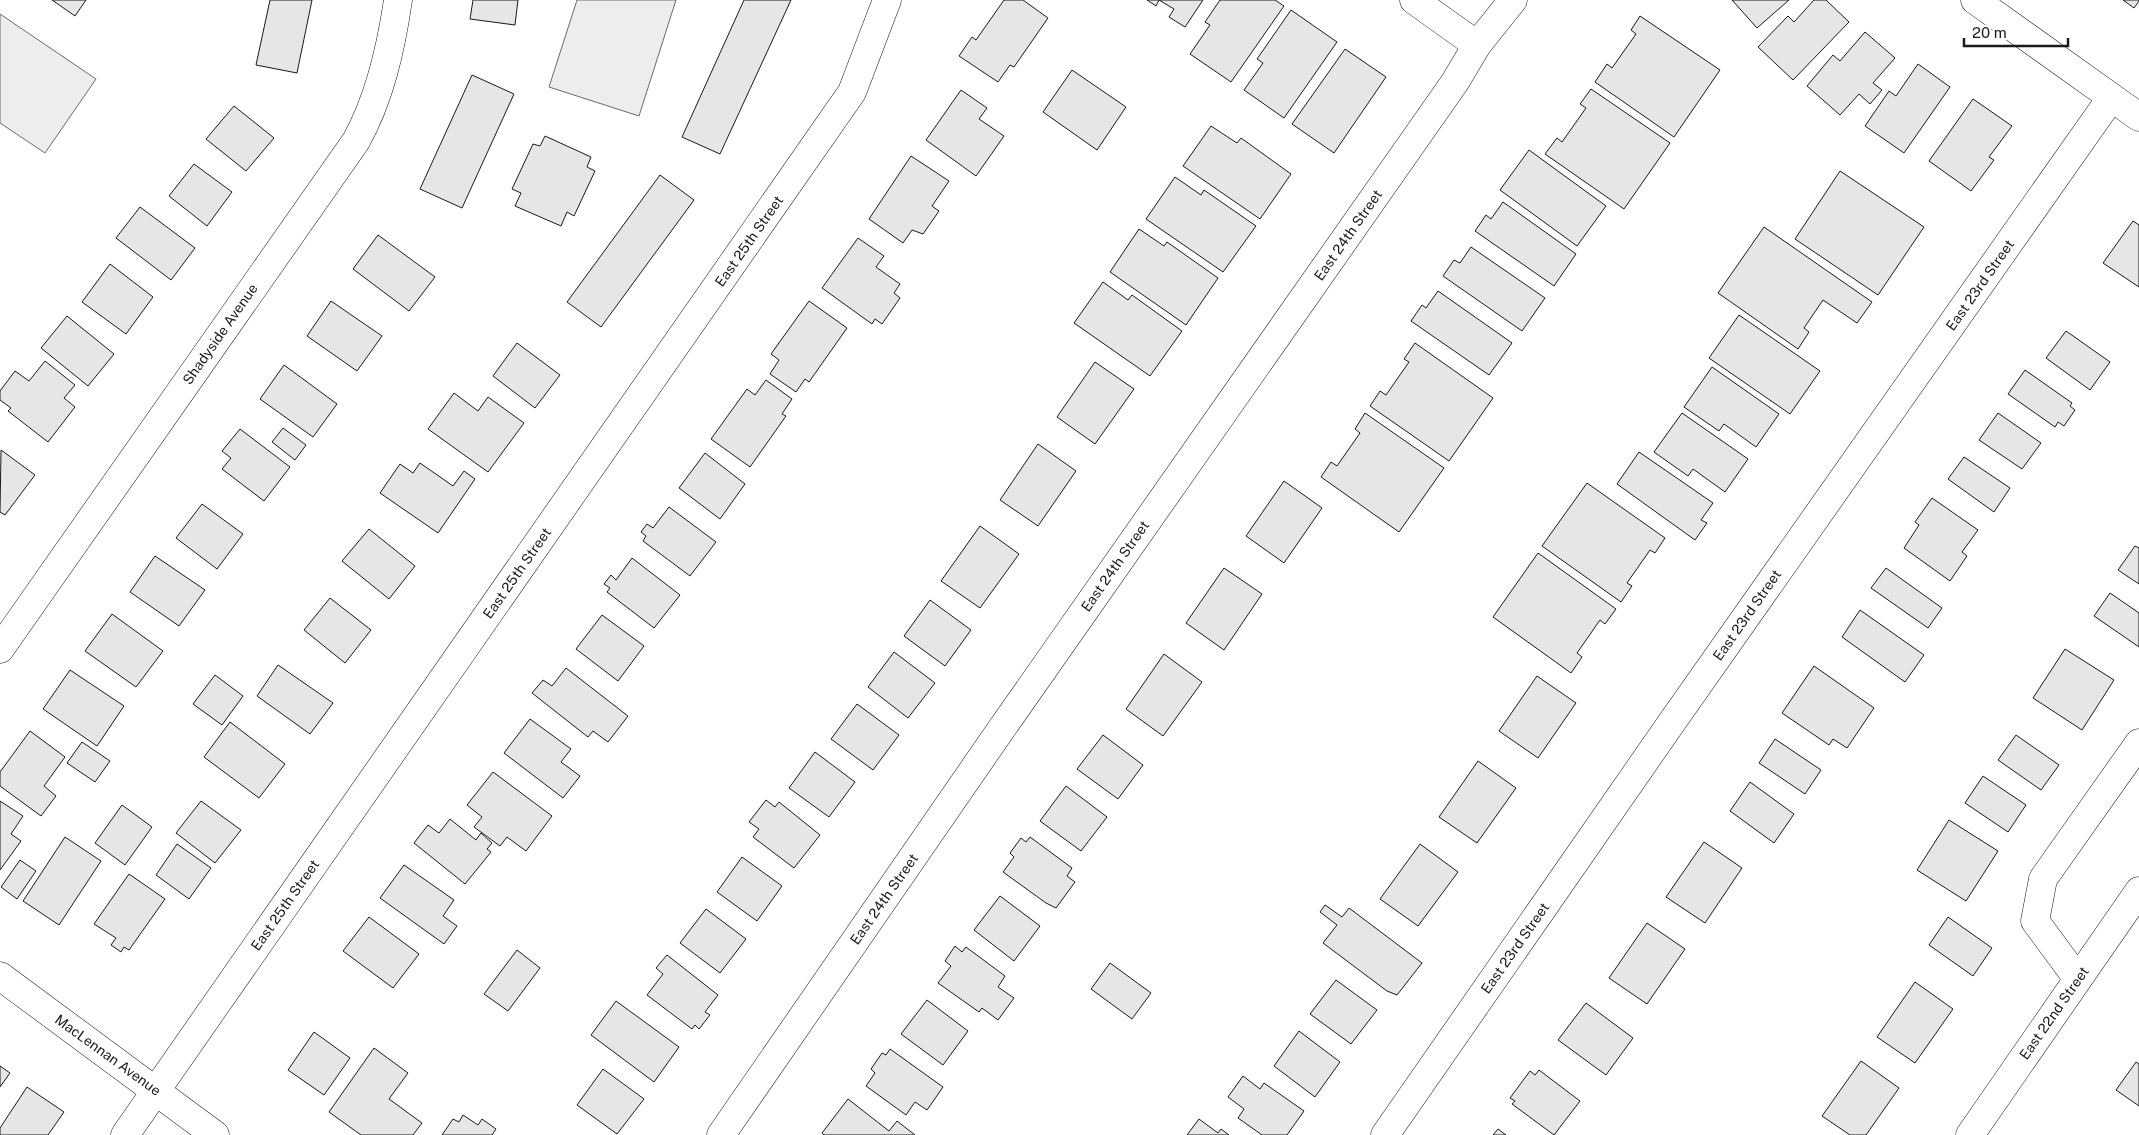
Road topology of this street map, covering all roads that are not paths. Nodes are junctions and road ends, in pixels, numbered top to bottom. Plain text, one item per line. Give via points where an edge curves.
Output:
1 (398, 0) edge
2 (887, 0) edge
3 (1414, 0) edge
4 (1513, 0) edge
5 (1975, 0) edge
6 (1478, 45) junction
7 (2111, 98) junction
8 (2139, 117) edge
9 (0, 649) edge
10 (2139, 743) edge
11 (2139, 891) edge
12 (0, 976) edge
13 (2077, 978) junction
14 (156, 1090) junction
15 (125, 1135) edge
16 (215, 1135) edge
17 (721, 1135) edge
18 (1385, 1135) edge
19 (1970, 1135) edge

1 - 9 street, Shadyside Avenue via 370,118 356,141
2 - 14 street, East 25th Street via 852,92
3 - 6 street
4 - 6 street, East 24th Street
5 - 7 street
6 - 17 street, East 24th Street
7 - 8 street
7 - 18 street, East 23rd Street
10 - 13 street via 2043,879 2036,921
11 - 13 street, East 22nd Street
12 - 14 street, MacLennan Avenue
13 - 19 street, East 22nd Street
14 - 15 street, East 25th Street
14 - 16 street, MacLennan Avenue

